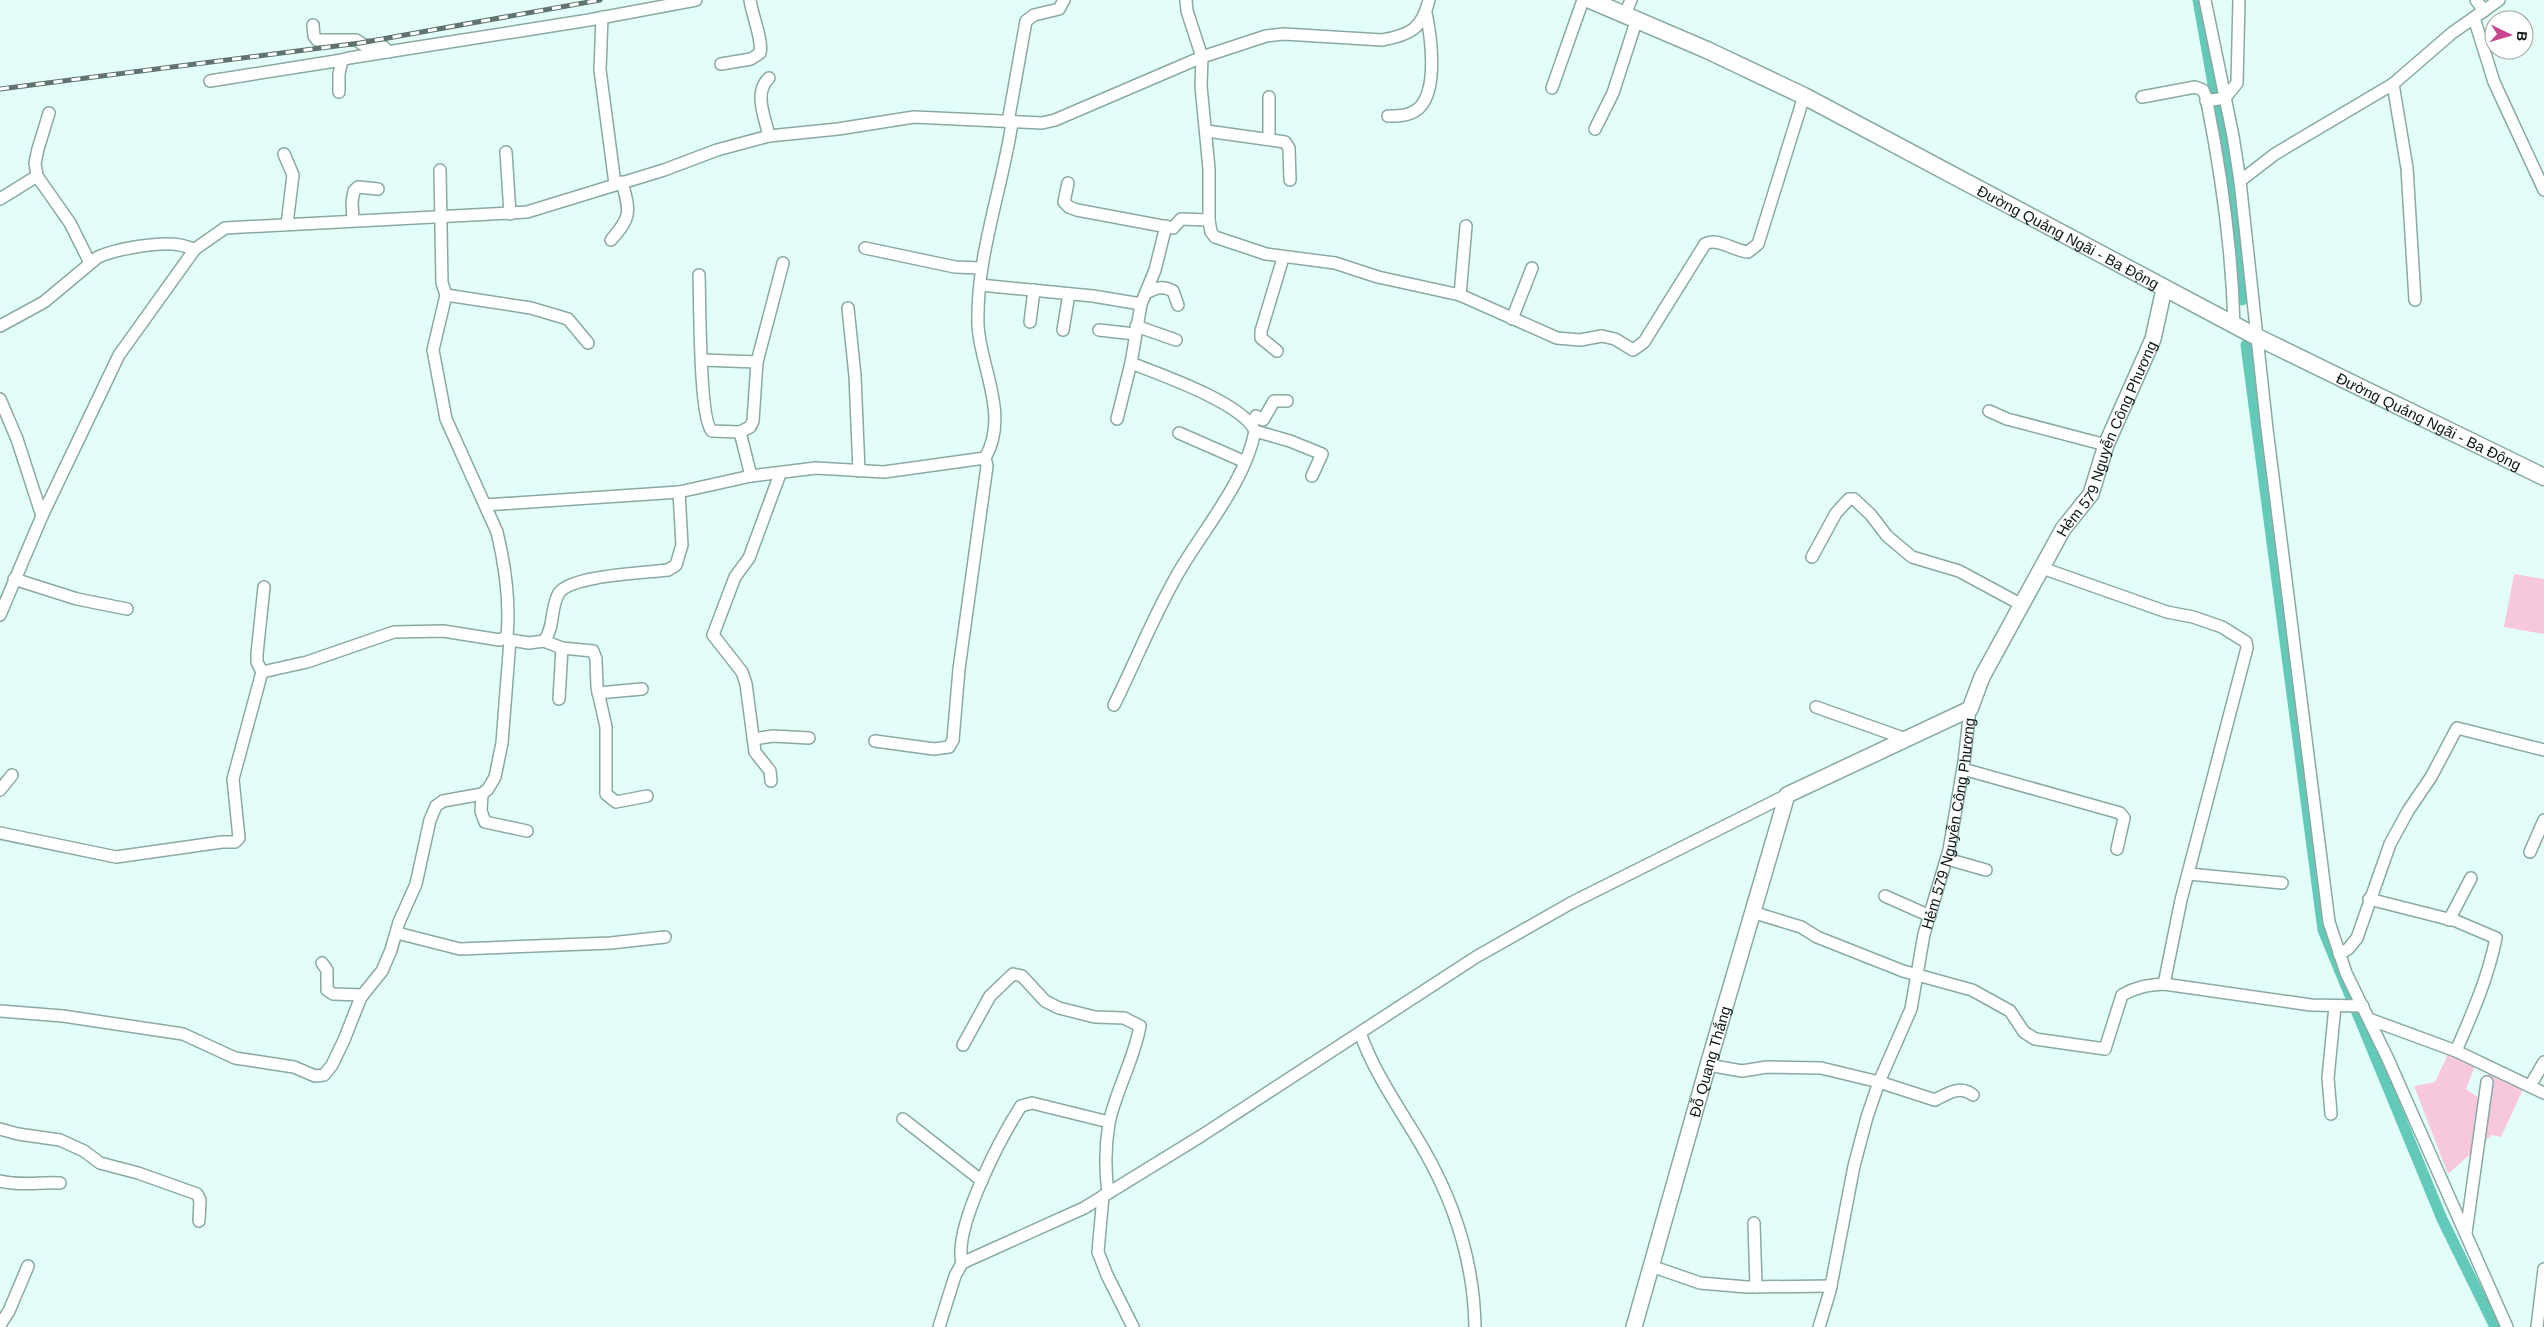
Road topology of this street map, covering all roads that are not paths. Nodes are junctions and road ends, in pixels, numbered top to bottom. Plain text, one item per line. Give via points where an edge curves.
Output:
1 (696, 0) edge
2 (750, 0) edge
3 (1064, 0) edge
4 (1186, 0) edge
5 (1429, 0) edge
6 (1583, 0) edge
7 (1590, 0) edge
8 (2205, 0) edge
9 (2239, 0) edge
10 (2476, 0) edge
11 (2499, 0) edge
12 (1631, 11) edge
13 (1426, 13) junction
14 (2479, 14) junction
15 (602, 17) junction
16 (313, 25) dead end
17 (388, 52) junction
18 (1202, 57) junction
19 (342, 60) junction
20 (721, 64) dead end
21 (769, 78) dead end
22 (210, 80) dead end
23 (2393, 84) junction
24 (1552, 88) dead end
25 (339, 92) dead end
26 (1804, 96) junction
27 (1269, 97) dead end
28 (2142, 97) dead end
29 (2215, 99) junction
30 (49, 113) dead end
31 (1388, 116) dead end
32 (1010, 123) junction
33 (1595, 130) dead end
34 (1206, 131) junction
35 (769, 136) junction
36 (1269, 139) junction
37 (506, 152) dead end
38 (284, 154) dead end
39 (440, 170) dead end
40 (37, 176) junction
41 (1290, 180) dead end
42 (2240, 181) junction
43 (619, 183) junction
44 (1068, 183) dead end
45 (378, 189) dead end
46 (2544, 190) edge
47 (0, 199) edge
48 (510, 214) junction
49 (441, 216) junction
50 (352, 220) junction
51 (1209, 220) junction
52 (287, 224) junction
53 (1166, 226) junction
54 (1466, 226) dead end
55 (611, 240) dead end
56 (865, 248) dead end
57 (195, 249) junction
58 (1283, 258) junction
59 (90, 263) junction
60 (783, 263) dead end
61 (981, 268) junction
62 (1532, 268) dead end
63 (699, 275) dead end
64 (980, 285) junction
65 (2164, 289) junction
66 (1034, 290) junction
67 (1069, 294) junction
68 (446, 295) junction
69 (1460, 295) junction
70 (1143, 299) junction
71 (2415, 300) dead end
72 (1178, 305) dead end
73 (848, 308) dead end
74 (1512, 319) junction
75 (1030, 322) dead end
76 (2234, 325) junction
77 (0, 326) edge
78 (1063, 330) dead end
79 (1099, 330) dead end
80 (1136, 330) junction
81 (2257, 337) junction
82 (1176, 340) dead end
83 (588, 343) dead end
84 (1277, 351) dead end
85 (702, 360) junction
86 (757, 362) junction
87 (1131, 363) junction
88 (0, 399) edge
89 (1287, 401) dead end
90 (1989, 411) dead end
91 (1117, 419) dead end
92 (1253, 427) junction
93 (740, 432) junction
94 (1179, 434) dead end
95 (2106, 445) junction
96 (985, 458) junction
97 (1243, 461) junction
98 (859, 471) junction
99 (780, 474) junction
100 (751, 476) junction
101 (1312, 476) dead end
102 (2544, 478) edge
103 (679, 492) junction
104 (485, 505) junction
105 (42, 516) junction
106 (1812, 557) dead end
107 (2042, 568) junction
108 (14, 579) junction
109 (264, 586) dead end
110 (2022, 605) junction
111 (127, 608) dead end
112 (0, 615) edge
113 (507, 640) junction
114 (544, 641) junction
115 (562, 648) junction
116 (262, 672) junction
117 (642, 689) dead end
118 (598, 693) junction
119 (560, 699) dead end
120 (1114, 706) dead end
121 (1816, 707) dead end
122 (1970, 708) junction
123 (809, 738) dead end
124 (753, 739) junction
125 (1906, 739) junction
126 (875, 741) dead end
127 (2544, 750) edge
128 (1963, 769) junction
129 (12, 775) dead end
130 (771, 781) dead end
131 (0, 790) edge
132 (482, 794) junction
133 (647, 796) dead end
134 (1787, 796) junction
135 (2544, 820) edge
136 (527, 831) dead end
137 (0, 834) edge
138 (2117, 849) dead end
139 (2530, 852) dead end
140 (1947, 859) junction
141 (1986, 870) dead end
142 (2189, 874) junction
143 (2471, 878) dead end
144 (2282, 883) dead end
145 (1885, 896) dead end
146 (2369, 899) junction
147 (1752, 912) junction
148 (1930, 916) junction
149 (2449, 920) junction
150 (397, 933) junction
151 (665, 937) dead end
152 (2339, 954) junction
153 (322, 963) dead end
154 (1917, 974) junction
155 (2164, 984) junction
156 (363, 995) junction
157 (2339, 1006) junction
158 (2360, 1006) junction
159 (0, 1010) edge
160 (2369, 1019) junction
161 (1360, 1033) junction
162 (963, 1045) dead end
163 (2456, 1050) junction
164 (2544, 1062) edge
165 (1708, 1065) junction
166 (1879, 1082) junction
167 (2487, 1082) dead end
168 (2530, 1086) junction
169 (2544, 1093) edge
170 (1974, 1095) dead end
171 (2331, 1114) dead end
172 (903, 1119) dead end
173 (1109, 1122) junction
174 (0, 1129) edge
175 (0, 1181) edge
176 (982, 1181) junction
177 (60, 1183) dead end
178 (1106, 1195) junction
179 (200, 1221) dead end
180 (1754, 1223) dead end
181 (2466, 1233) junction
182 (962, 1263) junction
183 (28, 1266) dead end
184 (1651, 1266) junction
185 (2544, 1269) edge
186 (1831, 1286) junction
187 (1756, 1287) junction
188 (0, 1325) edge
189 (939, 1327) edge
190 (1133, 1327) edge
191 (1475, 1327) edge
192 (1634, 1327) edge
193 (1819, 1327) edge
194 (2507, 1327) edge
195 (2537, 1327) edge

1 - 15 street
2 - 20 street via 760,53 751,59
3 - 32 street via 1059,9 1034,15 1026,21
4 - 18 street
5 - 13 street
6 - 24 street
7 - 12 main road, Đường Quảng Ngãi - Ba Động
8 - 29 street
9 - 29 street via 2237,83
10 - 14 street
11 - 14 street
12 - 26 main road, Đường Quảng Ngãi - Ba Động
12 - 33 street via 1613,92
13 - 18 street via 1416,29 1382,40 1284,34 1266,36
13 - 31 street via 1432,50 1427,96 1412,112
14 - 23 street
14 - 46 street via 2494,82
15 - 17 street
15 - 43 street via 600,70
16 - 17 street via 314,36 318,40 356,40 364,45 384,47
17 - 19 street
18 - 32 street via 1054,120
18 - 34 street via 1201,86
19 - 22 street
19 - 25 street
21 - 35 street via 760,93
23 - 42 street via 2275,154
23 - 71 street via 2407,168
26 - 65 main road, Đường Quảng Ngãi - Ba Động
26 - 74 street via 1758,244 1748,252 1718,242 1705,244 1638,349 1633,350 1615,339 1602,336 1580,340 1557,338
27 - 36 street
28 - 29 street via 2196,86
29 - 42 street
29 - 76 street
30 - 40 street via 35,163
32 - 35 street via 914,117
32 - 61 street
34 - 36 street
34 - 51 street
35 - 43 street
36 - 41 street via 1288,144
37 - 48 street
38 - 52 street via 293,175
39 - 49 street
40 - 47 street
40 - 59 street via 70,223
42 - 81 street
43 - 48 street via 527,212
43 - 55 street via 628,204 628,218
44 - 53 street via 1064,202 1069,207
45 - 50 street via 358,187 354,191
48 - 49 street
49 - 50 street
49 - 68 street via 442,283
50 - 52 street
51 - 53 street via 1181,219 1173,228
51 - 58 street via 1215,237
52 - 57 street via 225,228
53 - 70 street via 1155,270
54 - 69 street
56 - 61 street via 955,267
57 - 59 street via 180,245 152,246 108,252
57 - 105 street via 119,355
58 - 69 street via 1335,263 1378,277
58 - 84 street via 1261,331 1261,338
59 - 77 street via 44,302
60 - 86 street
61 - 64 street
62 - 74 street
63 - 85 street
64 - 66 street
64 - 96 street via 979,328 994,417 991,447
65 - 76 main road, Đường Quảng Ngãi - Ba Động
65 - 95 street, Hẻm 579 Nguyễn Công Phương via 2153,339
66 - 67 street
66 - 75 street
67 - 70 street
67 - 78 street
68 - 83 street via 531,308 568,319
68 - 104 street via 433,350 446,419
69 - 74 street
70 - 72 street via 1157,288 1166,288 1173,291
70 - 80 street
73 - 98 street
76 - 81 main road, Đường Quảng Ngãi - Ba Động
79 - 80 street
80 - 82 street
80 - 87 street
81 - 102 main road, Đường Quảng Ngãi - Ba Động
81 - 152 street via 2328,912
85 - 86 street
85 - 93 street via 709,429
86 - 93 street via 753,421 750,427
87 - 91 street
87 - 92 street via 1187,384 1230,408
88 - 105 street
89 - 92 street via 1274,401 1263,420 1256,416
90 - 95 street via 2007,419
92 - 97 street
92 - 101 street via 1322,454
93 - 100 street
94 - 97 street
95 - 107 street, Hẻm 579 Nguyễn Công Phương via 2091,494 2063,529
96 - 98 street via 902,471
96 - 126 street via 987,466 959,669 953,740 949,747 934,749
97 - 120 street via 1236,481 1160,607
98 - 99 street via 816,468
99 - 100 street
99 - 124 street via 748,558 735,577 713,635 742,672
100 - 103 street
103 - 104 street
103 - 114 street via 682,545 676,565 668,570 604,577 568,585 558,596
104 - 113 street via 502,551 509,620
105 - 108 street
106 - 110 street via 1836,513 1849,499 1854,499 1887,536 1912,557 1959,572
107 - 110 street, Hẻm 579 Nguyễn Công Phương
107 - 142 street via 2166,612 2222,627 2246,642
108 - 111 street via 77,599
108 - 112 street
109 - 116 street via 257,654
110 - 122 street, Hẻm 579 Nguyễn Công Phương via 1982,678
113 - 114 street
113 - 116 street via 443,631 394,632 307,662
113 - 132 street via 502,743 495,776
114 - 115 street
115 - 118 street via 593,651
115 - 119 street
116 - 137 street via 233,779 239,838 235,842 116,857
117 - 118 street
118 - 133 street via 606,727 606,794 616,802
121 - 125 street
122 - 125 street
122 - 128 street, Hẻm 579 Nguyễn Công Phương
123 - 124 street via 773,736
124 - 130 street via 755,752 770,771
125 - 134 street
127 - 146 street via 2457,728 2390,844
128 - 138 street via 2120,813 2124,818
128 - 140 street, Hẻm 579 Nguyễn Công Phương
129 - 131 street
132 - 136 street via 481,811 485,822
132 - 150 street via 443,801 436,806 416,884
134 - 147 street, Đỗ Quang Thắng
134 - 161 street via 1562,908 1476,957
135 - 139 street
140 - 141 street
140 - 148 street, Hẻm 579 Nguyễn Công Phương
142 - 144 street
142 - 155 street
143 - 149 street
145 - 148 street
146 - 149 street
146 - 152 street via 2357,938
147 - 154 street via 1801,927 1817,937
147 - 165 street, Đỗ Quang Thắng
148 - 154 street, Hẻm 579 Nguyễn Công Phương
149 - 163 street via 2496,938 2482,989
150 - 151 street via 460,948 611,943
150 - 156 street via 382,971
152 - 158 street
153 - 156 street via 327,970 327,990 333,994
154 - 155 street via 1972,990 2010,1011 2024,1032 2035,1039 2105,1049 2122,995 2134,989
154 - 166 street, Hẻm 579 Nguyễn Công Phương via 1911,1010
155 - 157 street via 2310,1006
156 - 159 street via 332,1066 320,1076 294,1067 235,1058 183,1034
157 - 158 street
157 - 171 street via 2328,1078
158 - 160 street
160 - 163 street
160 - 181 street
161 - 178 street
161 - 191 street via 1370,1063 1423,1149 1457,1218 1473,1284
162 - 173 street via 990,996 1013,974 1022,976 1053,1005 1078,1014 1124,1018 1140,1026
163 - 168 street
164 - 168 street
165 - 166 street via 1742,1071 1767,1067 1821,1068
165 - 184 street, Đỗ Quang Thắng
166 - 170 street via 1935,1100 1955,1090 1967,1090
166 - 186 street, Hẻm 579 Nguyễn Công Phương via 1854,1166
167 - 181 street
168 - 169 street
172 - 176 street
173 - 176 street via 1027,1103 1013,1118
173 - 178 street via 1104,1167
174 - 179 street via 60,1140 100,1163 197,1194
175 - 177 street via 20,1185
176 - 182 street via 960,1245
178 - 182 street via 1032,1233
178 - 190 street via 1098,1252
180 - 187 street
181 - 194 street
182 - 189 street
183 - 188 street via 9,1312
184 - 187 street via 1700,1283
184 - 192 street, Đỗ Quang Thắng
185 - 195 street
186 - 187 street
186 - 193 street, Hẻm 579 Nguyễn Công Phương

